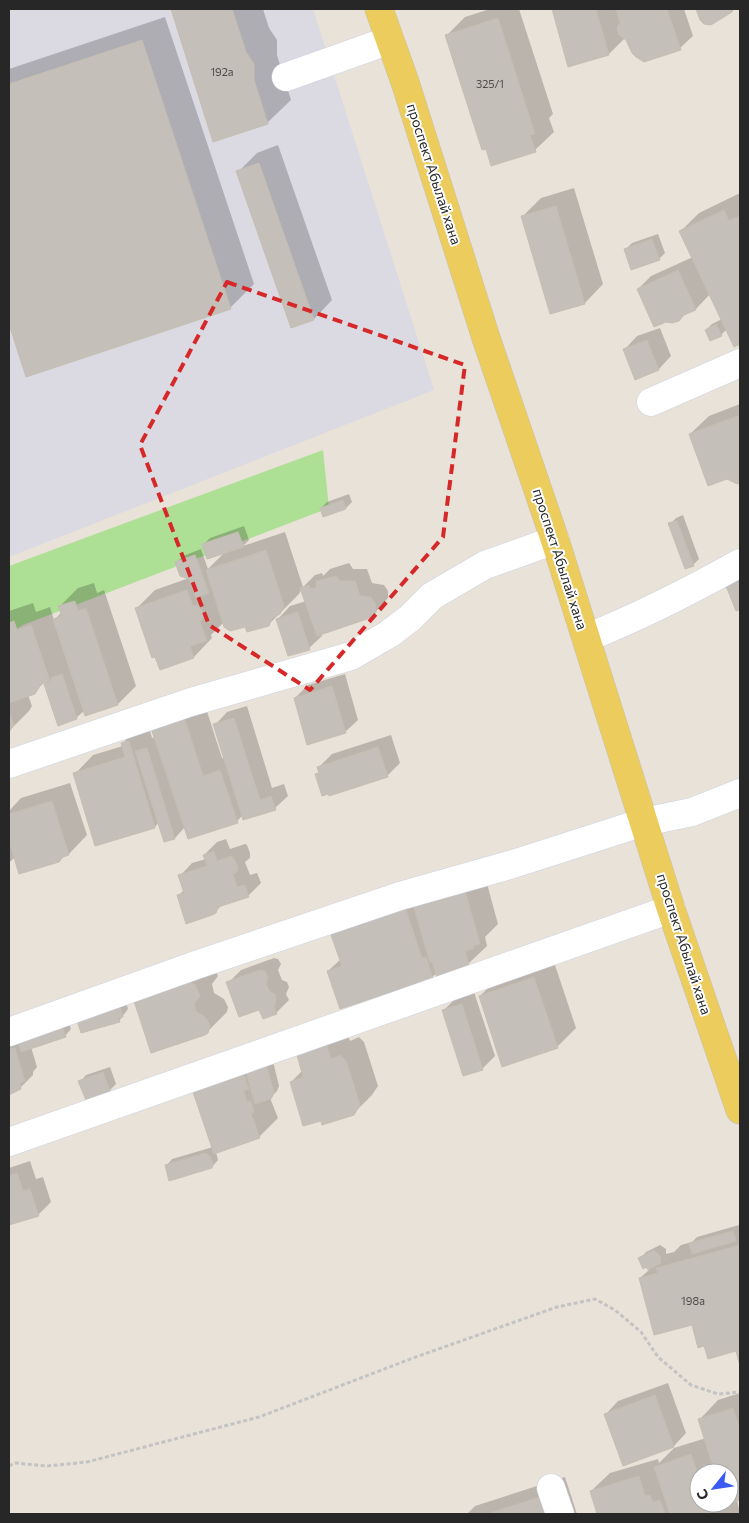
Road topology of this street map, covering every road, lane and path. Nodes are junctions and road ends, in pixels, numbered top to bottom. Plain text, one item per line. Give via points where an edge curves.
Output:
1 (379, 9) edge
2 (390, 40) junction
3 (286, 77) dead end
4 (740, 363) edge
5 (651, 402) dead end
6 (556, 540) junction
7 (740, 563) edge
8 (586, 638) junction
9 (9, 764) edge
10 (740, 793) edge
11 (644, 822) junction
12 (671, 909) junction
13 (9, 1032) edge
14 (740, 1110) edge
15 (9, 1142) edge
16 (740, 1392) edge
17 (9, 1466) edge
18 (550, 1488) dead end
19 (560, 1514) edge

1 - 2 main road, проспект Абылай хана
2 - 3 street
2 - 6 main road, проспект Абылай хана via 489,348
4 - 5 street
6 - 8 main road, проспект Абылай хана
6 - 9 street via 485,565 432,596 389,634 351,656 191,702
7 - 8 street via 671,600
8 - 11 main road, проспект Абылай хана
10 - 11 street via 692,812
11 - 12 main road, проспект Абылай хана
11 - 13 street via 196,964
12 - 14 main road, проспект Абылай хана
12 - 15 street
16 - 17 path via 718,1394 692,1385 658,1356 641,1332 616,1310 595,1299 557,1308 412,1358 260,1417 87,1462 47,1466 14,1463
18 - 19 street

